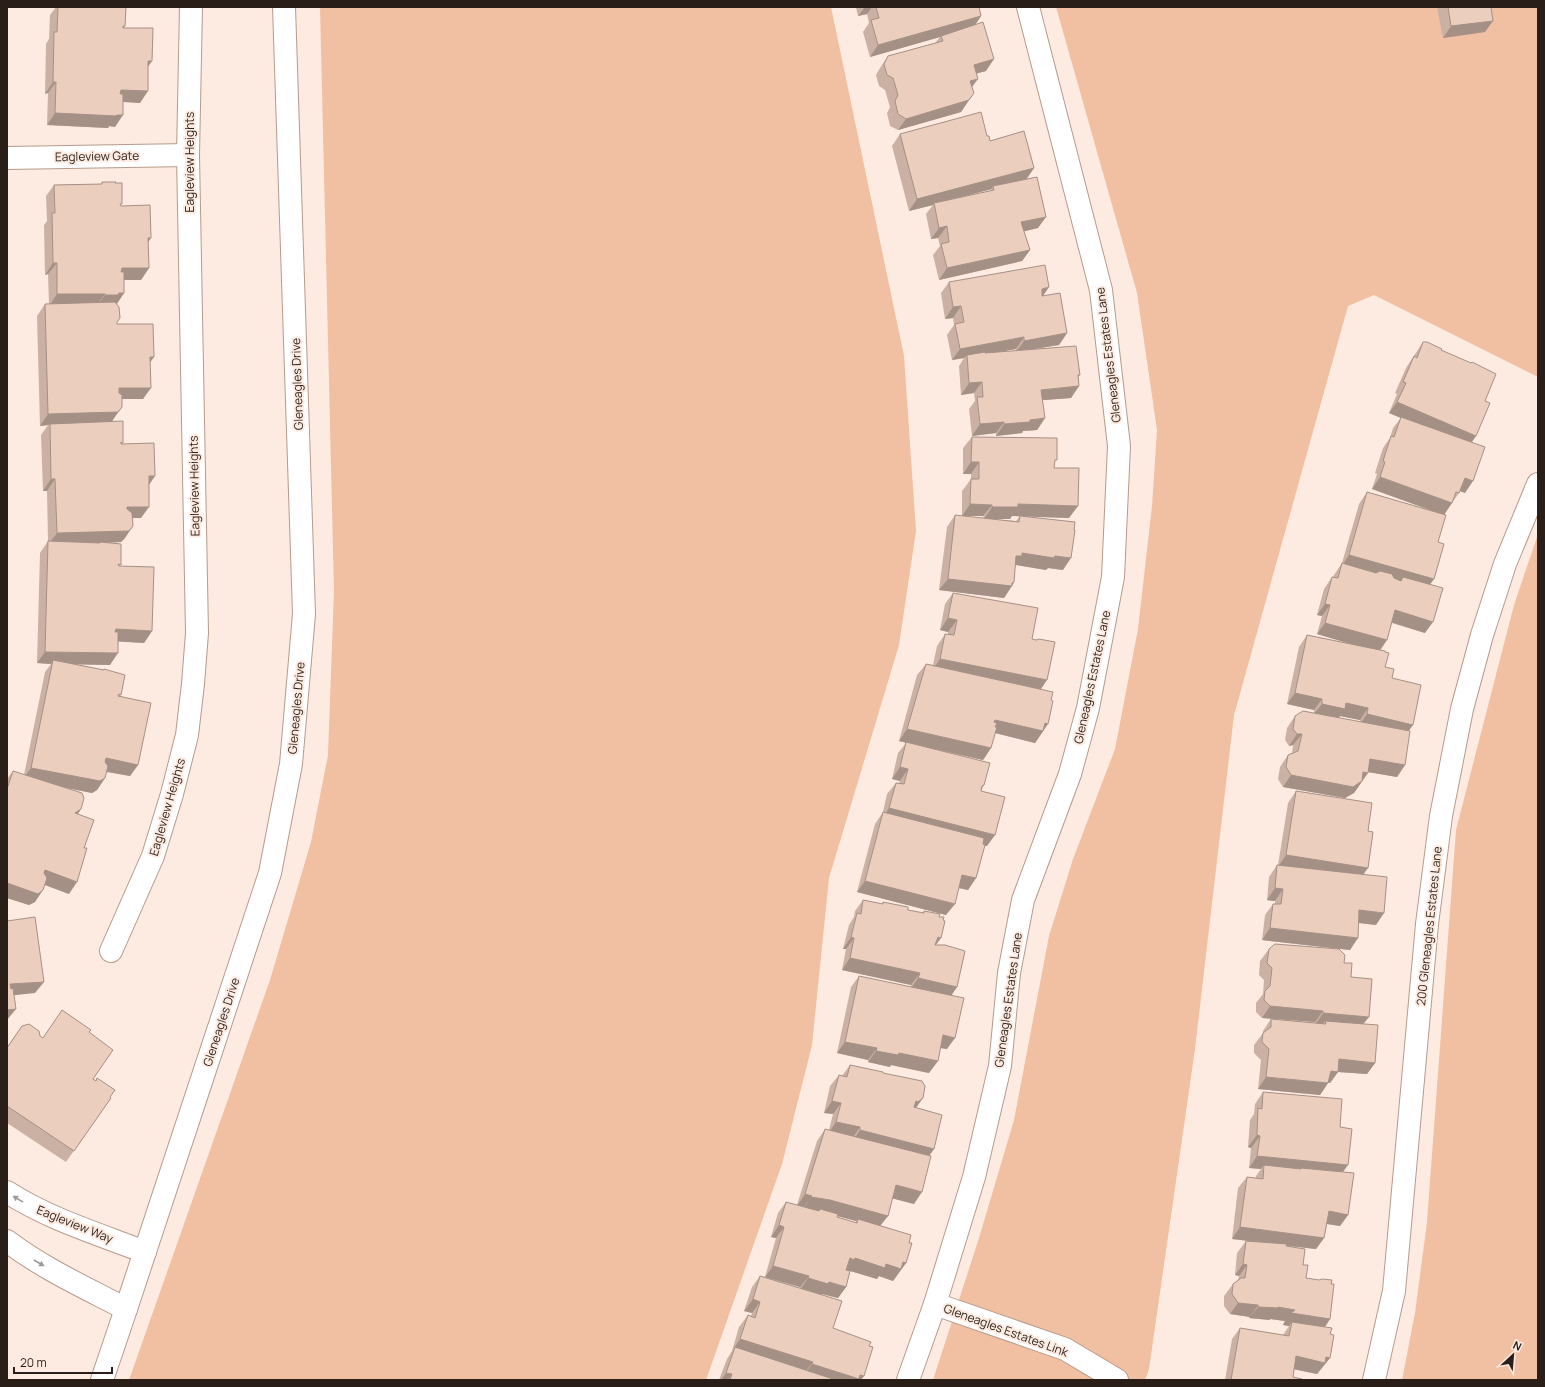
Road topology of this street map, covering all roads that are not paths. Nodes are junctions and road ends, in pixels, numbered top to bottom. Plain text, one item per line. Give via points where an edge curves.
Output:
1 (191, 7) edge
2 (284, 7) edge
3 (1028, 7) edge
4 (188, 155) junction
5 (7, 158) edge
6 (1538, 484) edge
7 (111, 951) dead end
8 (7, 1192) edge
9 (7, 1241) edge
10 (145, 1252) junction
11 (935, 1304) junction
12 (126, 1309) junction
13 (102, 1380) edge
14 (908, 1380) edge
15 (1117, 1380) edge
16 (1374, 1380) edge

1 - 4 street, Eagleview Heights
2 - 10 street, Gleneagles Drive via 304,614 291,764 270,873
3 - 11 street, Gleneagles Estates Lane via 1101,290 1119,446 1113,577 1088,708 1070,774 1023,900 1009,973 1000,1066 974,1177
4 - 5 street, Eagleview Gate
4 - 7 street, Eagleview Heights via 197,632 193,684 187,735 153,856
6 - 16 street, 200 Gleneagles Estates Lane via 1505,564 1482,635 1462,709 1441,816 1427,924 1394,1291
10 -> 8 street, Eagleview Way via 52,1216
9 -> 12 street via 29,1258
10 - 12 street, Gleneagles Drive
11 - 14 street, Gleneagles Estates Lane
11 - 15 street, Gleneagles Estates Link via 1065,1349
12 - 13 street, Gleneagles Drive

